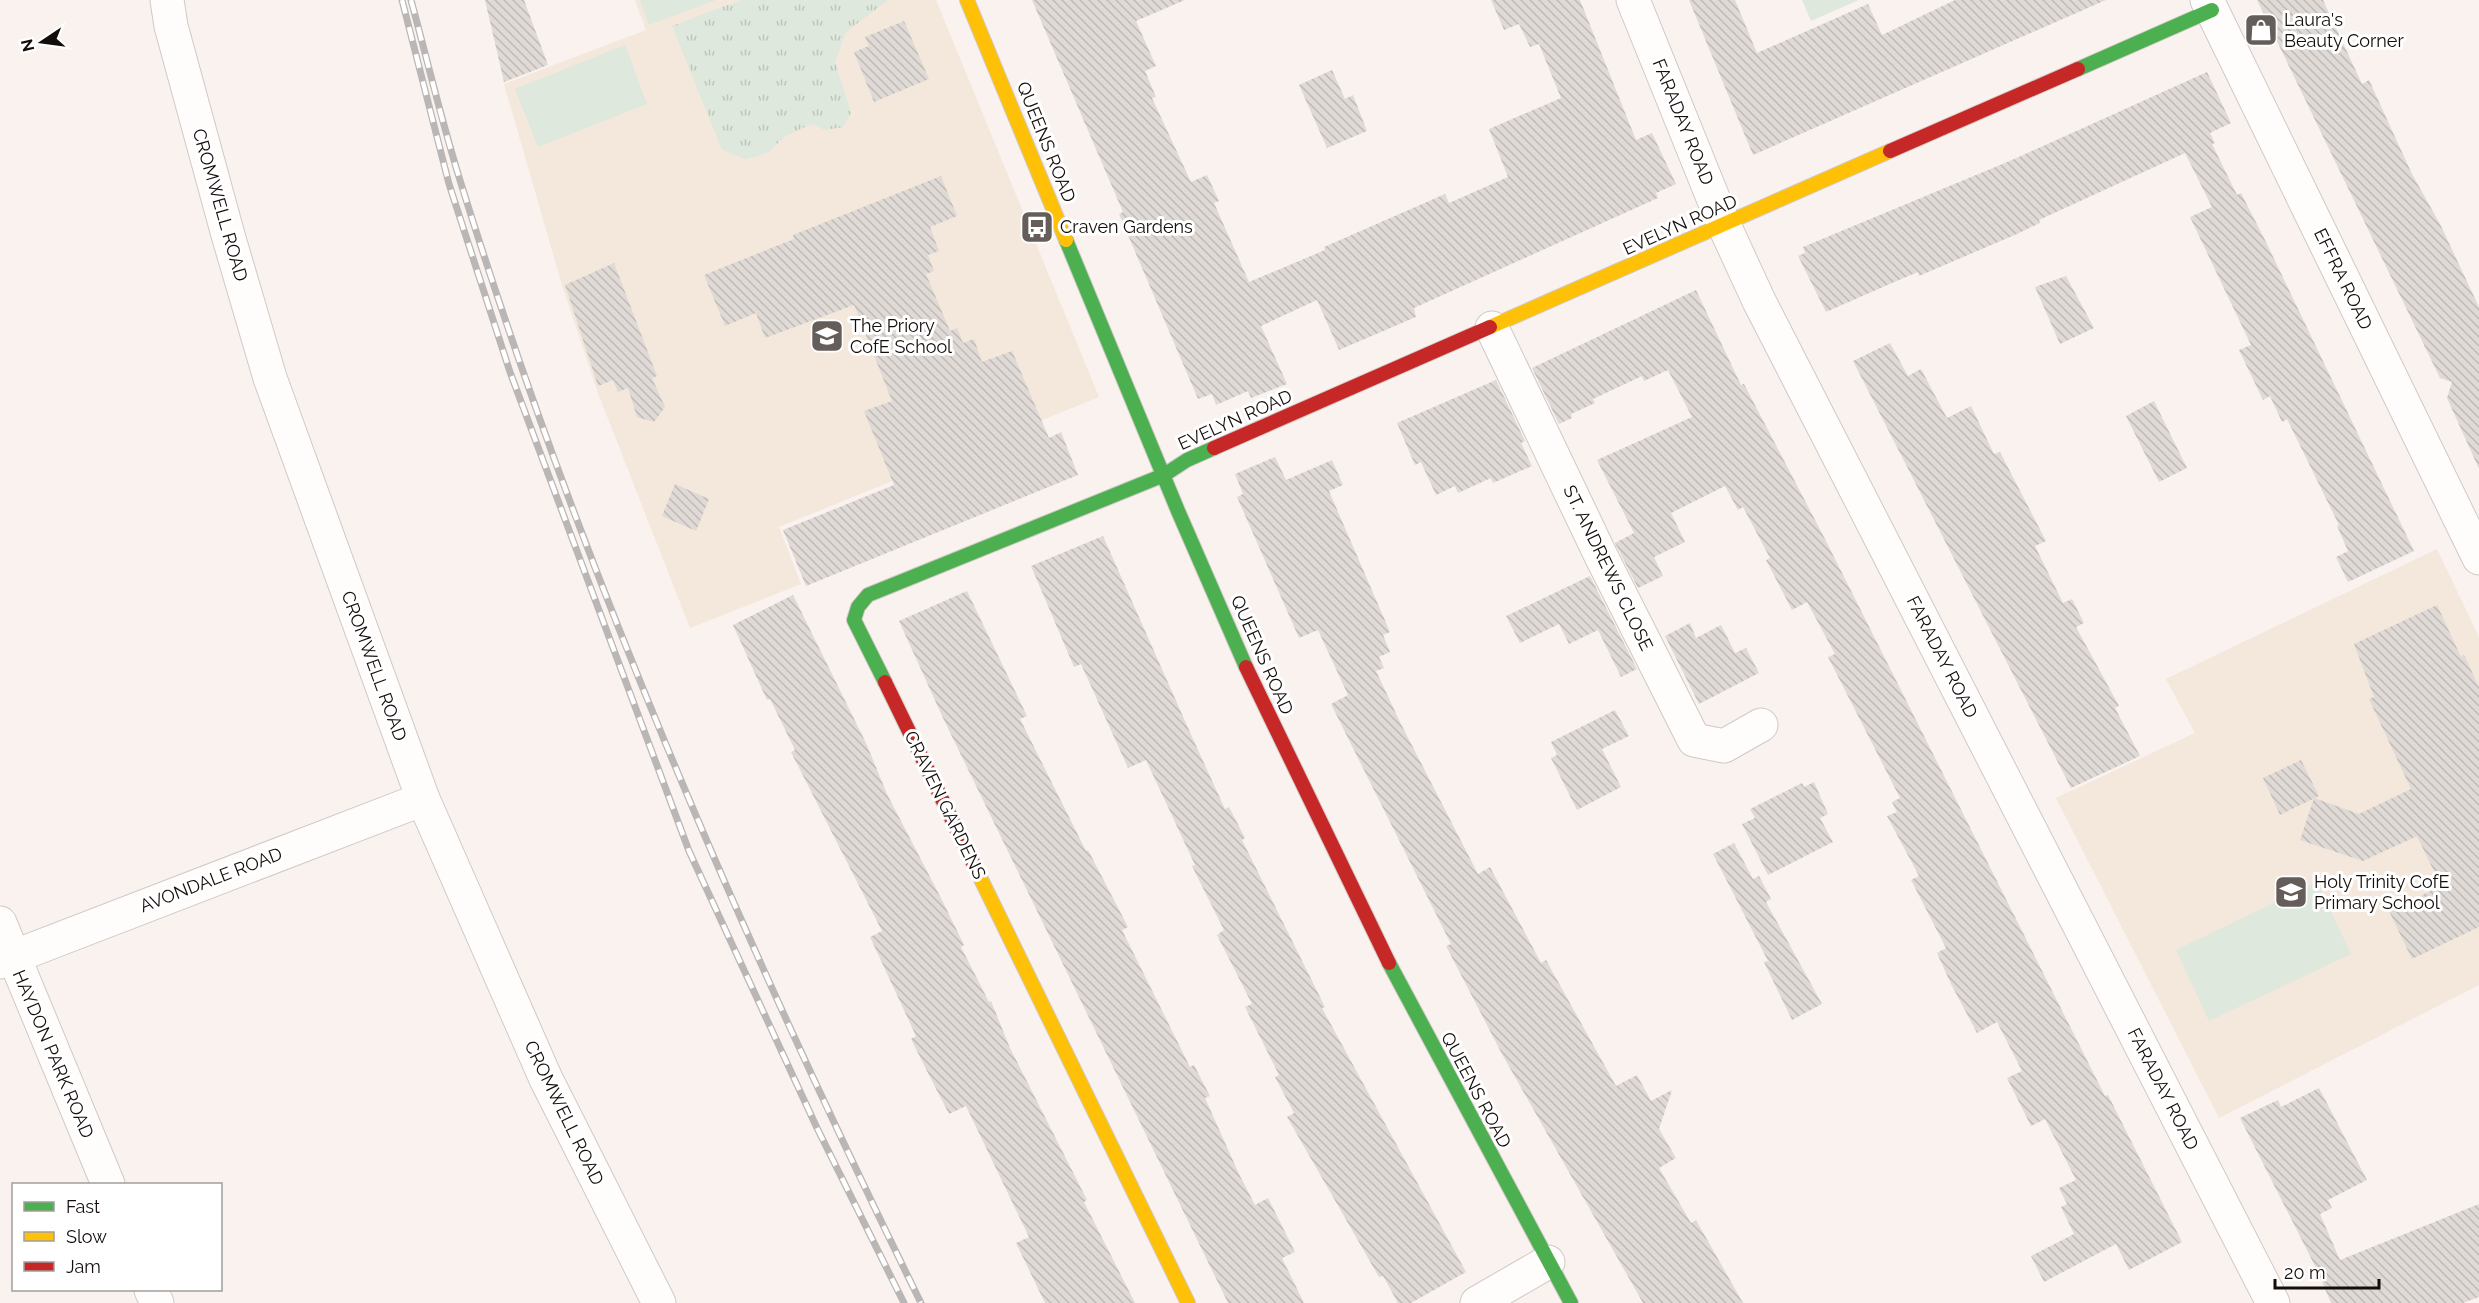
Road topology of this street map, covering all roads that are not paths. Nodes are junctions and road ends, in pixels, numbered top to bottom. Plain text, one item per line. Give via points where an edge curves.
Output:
1 (167, 0) edge
2 (967, 0) edge
3 (1633, 0) edge
4 (2209, 5) edge
5 (1724, 225) junction
6 (1492, 328) junction
7 (1164, 475) junction
8 (2479, 558) edge
9 (1761, 725) dead end
10 (423, 799) junction
11 (0, 923) edge
12 (6, 960) edge
13 (107, 1183) edge
14 (1548, 1262) junction
15 (659, 1303) edge
16 (1188, 1303) edge
17 (1477, 1303) edge
18 (1571, 1303) edge
19 (2272, 1303) edge

1 - 10 street, CROMWELL ROAD via 228,236 270,378
2 - 7 street, QUEENS ROAD
3 - 5 street, FARADAY ROAD
4 - 5 street, EVELYN ROAD
4 - 8 street, EFFRA ROAD
5 - 6 street, EVELYN ROAD
5 - 19 street, FARADAY ROAD via 1764,312
6 - 7 street, EVELYN ROAD via 1187,460
6 - 9 street, ST. ANDREWS CLOSE via 1694,740 1724,746
7 - 14 street, QUEENS ROAD via 1251,680 1316,819 1433,1050
7 - 16 street, CRAVEN GARDENS via 868,595 854,620
10 - 12 street, AVONDALE ROAD
10 - 15 street, CROMWELL ROAD via 546,1079
11 - 12 street, HAYDON PARK ROAD
12 - 13 street, HAYDON PARK ROAD
14 - 17 street
14 - 18 street, QUEENS ROAD

